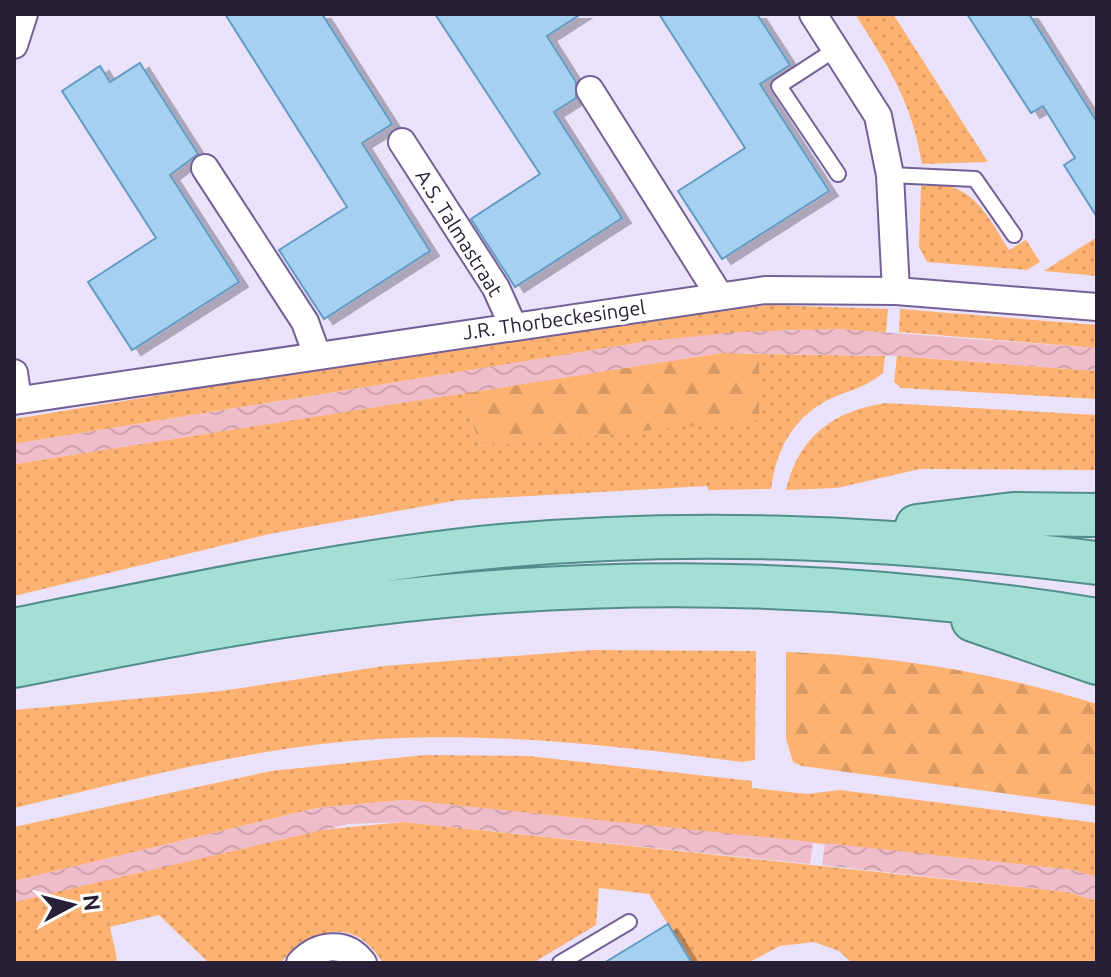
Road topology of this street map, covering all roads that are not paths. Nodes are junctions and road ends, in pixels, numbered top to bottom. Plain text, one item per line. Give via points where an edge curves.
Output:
1 (24, 14) edge
2 (813, 14) edge
3 (14, 45) edge
4 (836, 49) junction
5 (590, 90) dead end
6 (402, 142) dead end
7 (205, 168) dead end
8 (838, 174) dead end
9 (890, 175) junction
10 (1014, 235) dead end
11 (896, 291) junction
12 (719, 295) junction
13 (1097, 307) edge
14 (513, 326) junction
15 (317, 355) junction
16 (14, 373) edge
17 (16, 400) edge
18 (1097, 515) edge
19 (824, 537) junction
20 (1097, 563) edge
21 (901, 595) junction
22 (1097, 620) edge
23 (14, 630) edge
24 (1097, 663) edge
25 (14, 666) edge
26 (629, 922) dead end
27 (300, 963) edge
28 (363, 963) edge
29 (560, 963) edge

1 - 3 street
2 - 4 street
4 - 8 lane via 779,86
4 - 9 street via 878,116
5 - 12 street
6 - 14 street, A.S. Talmastraat via 496,288
7 - 15 street via 305,322
9 - 10 lane via 975,179
9 - 11 street
11 - 12 street, J.R. Thorbeckesingel
11 - 13 street, J.R. Thorbeckesingel
12 - 14 street, J.R. Thorbeckesingel
14 - 15 street, J.R. Thorbeckesingel
15 - 17 street, J.R. Thorbeckesingel
16 - 17 street
18 - 19 main road via 1013,514
19 - 20 main road
19 - 23 main road via 696,536 456,551 214,588
21 - 22 main road
21 - 24 main road
21 - 25 main road via 595,586 479,595 252,621
26 - 29 lane
27 - 28 street via 333,947 351,950

